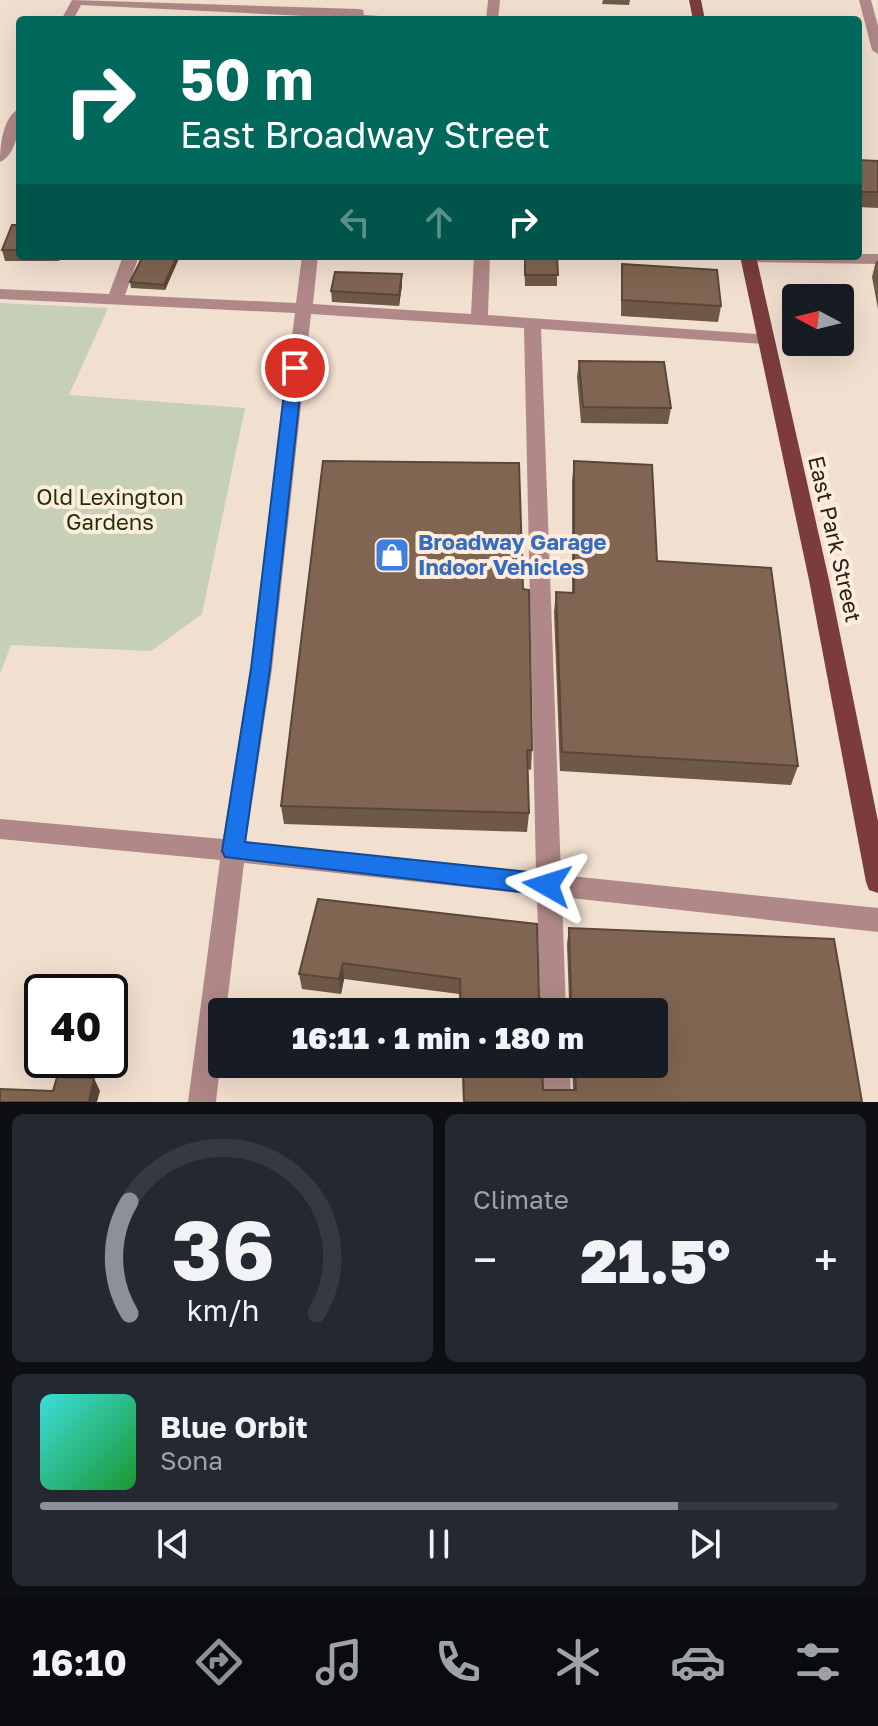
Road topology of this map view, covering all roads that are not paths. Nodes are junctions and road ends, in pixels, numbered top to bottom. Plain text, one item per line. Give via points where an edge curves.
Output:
1 (865, 0) edge
2 (77, 1) edge
3 (359, 13) edge
4 (219, 14) edge
5 (878, 50) edge
6 (16, 121) edge
7 (0, 158) edge
8 (130, 260) edge
9 (309, 260) edge
10 (482, 260) edge
11 (749, 260) edge
12 (0, 294) edge
13 (115, 300) junction
14 (302, 308) junction
15 (479, 319) junction
16 (532, 322) junction
17 (764, 339) junction
18 (0, 829) edge
19 (233, 851) junction
20 (878, 882) edge
21 (547, 885) junction
22 (878, 920) edge
23 (552, 998) edge
24 (556, 1078) edge
25 (202, 1102) edge
26 (557, 1102) edge

1 - 5 street
2 - 4 street
3 - 4 street
6 - 7 street
8 - 13 street
9 - 14 street
10 - 15 street
11 - 17 main road, East Park Street
12 - 13 street
13 - 14 street
14 - 15 street
14 - 19 street via 261,669
15 - 16 street
16 - 17 street
16 - 21 street
17 - 20 main road, East Park Street via 819,580
18 - 19 street
19 - 21 street
19 - 25 street
21 - 22 street
21 - 23 street
24 - 26 street

